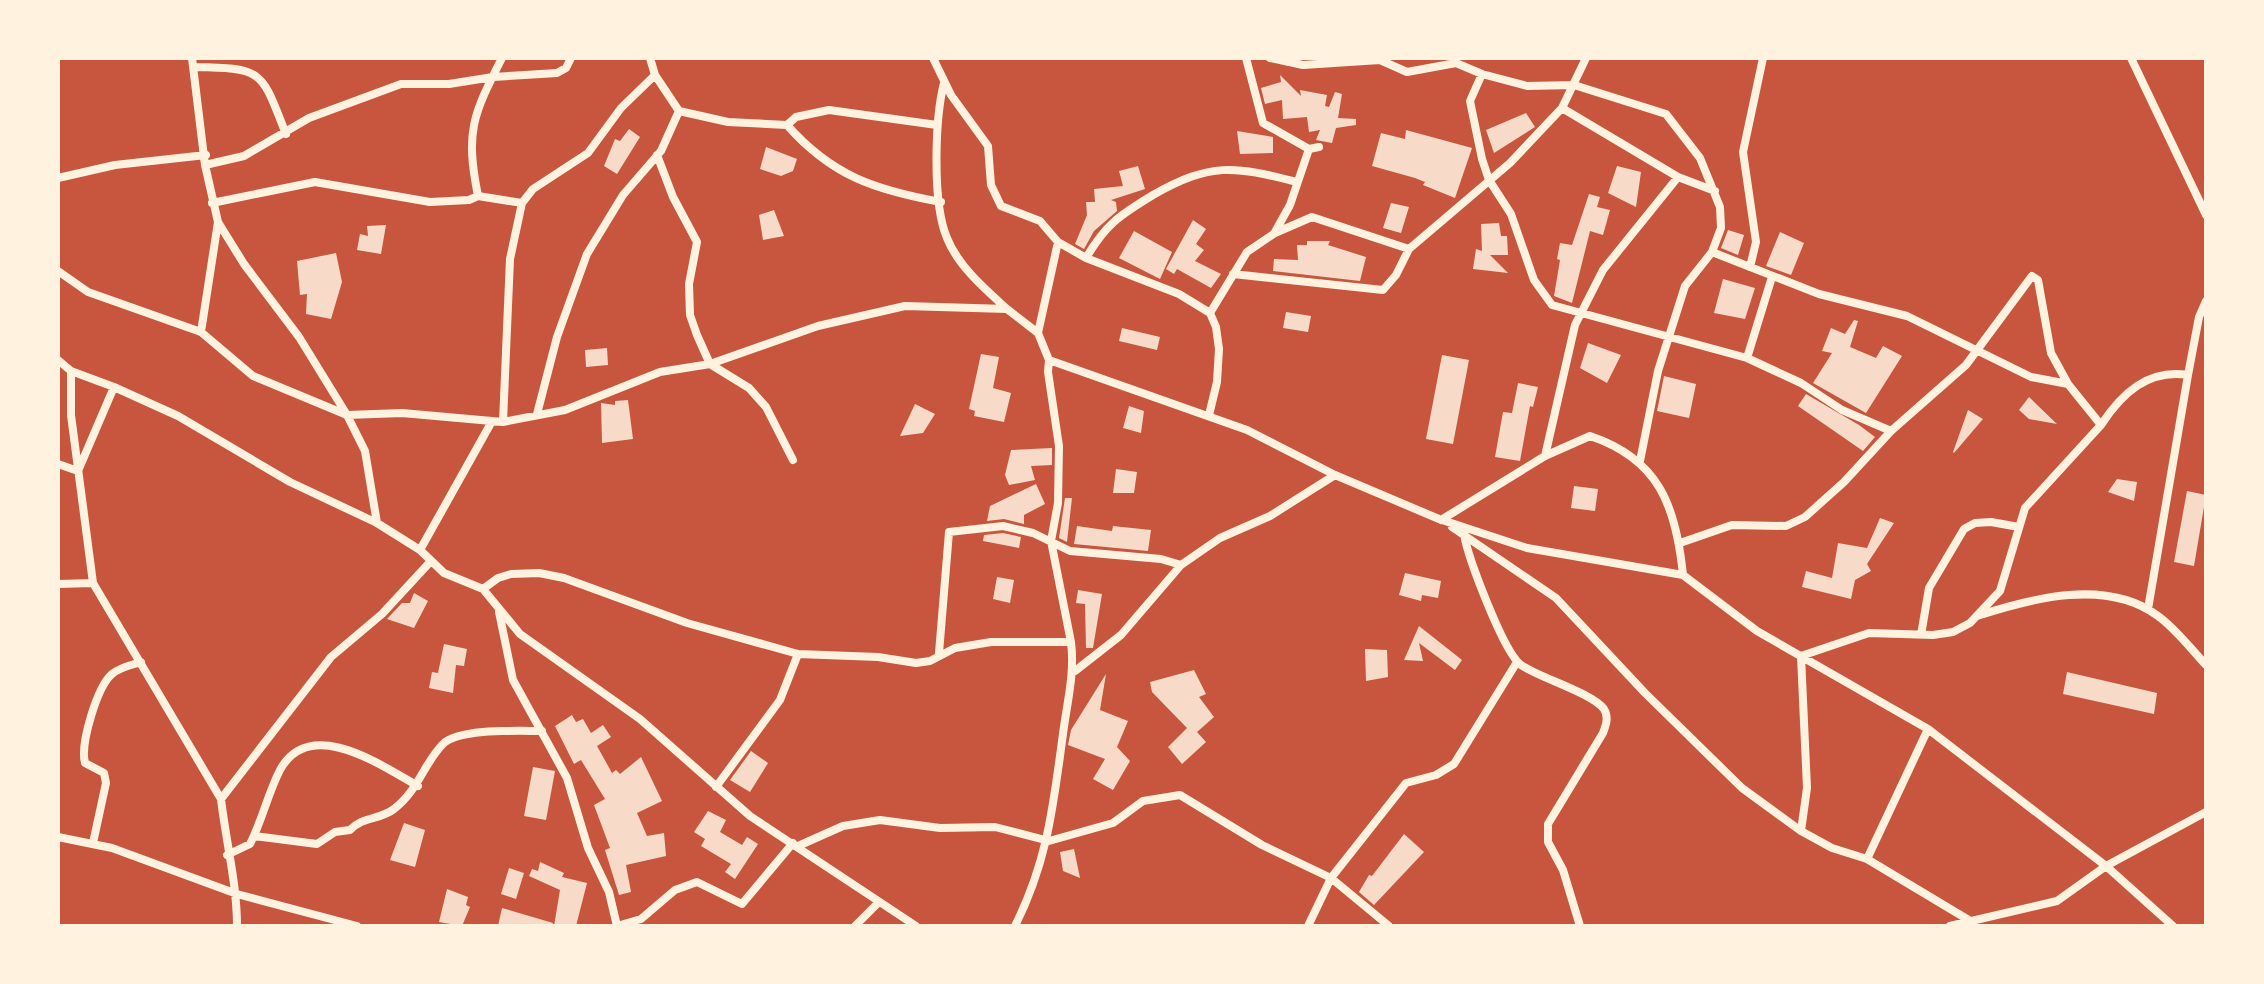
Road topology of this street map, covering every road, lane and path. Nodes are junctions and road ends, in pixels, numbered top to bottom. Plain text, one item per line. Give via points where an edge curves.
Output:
1 (502, 58) edge
2 (571, 58) edge
3 (650, 58) edge
4 (933, 58) edge
5 (1250, 58) edge
6 (1270, 58) edge
7 (1586, 58) edge
8 (1763, 58) edge
9 (2131, 58) edge
10 (1325, 60) edge
11 (1455, 60) edge
12 (193, 62) edge
13 (232, 63) edge
14 (1482, 74) junction
15 (655, 75) junction
16 (493, 77) junction
17 (944, 83) junction
18 (1574, 85) junction
19 (1562, 108) junction
20 (679, 111) junction
21 (787, 125) junction
22 (937, 125) junction
23 (286, 134) junction
24 (657, 155) junction
25 (206, 160) junction
26 (1678, 177) junction
27 (58, 178) edge
28 (1489, 180) junction
29 (1297, 182) junction
30 (1715, 191) junction
31 (478, 196) junction
32 (941, 202) junction
33 (212, 203) junction
34 (522, 203) junction
35 (2206, 215) edge
36 (218, 222) junction
37 (1275, 233) junction
38 (1058, 242) junction
39 (1409, 249) junction
40 (1712, 252) junction
41 (1086, 258) junction
42 (1750, 267) junction
43 (58, 271) edge
44 (1233, 274) junction
45 (1772, 277) junction
46 (2206, 301) edge
47 (1007, 309) junction
48 (1581, 312) junction
49 (1210, 313) junction
50 (201, 332) junction
51 (1038, 333) junction
52 (1669, 335) junction
53 (1979, 350) junction
54 (1747, 358) junction
55 (58, 360) edge
56 (1049, 360) junction
57 (710, 364) junction
58 (71, 371) junction
59 (2188, 375) junction
60 (2068, 384) junction
61 (114, 387) junction
62 (537, 414) junction
63 (347, 415) junction
64 (1209, 415) junction
65 (503, 422) junction
66 (491, 423) junction
67 (2101, 425) junction
68 (1891, 431) junction
69 (1545, 456) junction
70 (793, 460) dead end
71 (1640, 461) junction
72 (58, 464) edge
73 (78, 471) junction
74 (1335, 475) junction
75 (1439, 519) junction
76 (377, 523) junction
77 (2019, 527) junction
78 (1464, 534) junction
79 (1051, 541) junction
80 (1680, 543) junction
81 (420, 550) junction
82 (431, 561) junction
83 (1181, 565) junction
84 (1683, 575) junction
85 (93, 583) junction
86 (58, 584) edge
87 (483, 589) junction
88 (2148, 609) junction
89 (499, 612) junction
90 (1976, 616) junction
91 (1921, 635) junction
92 (1071, 642) junction
93 (939, 653) junction
94 (798, 654) junction
95 (1801, 656) junction
96 (141, 662) junction
97 (1517, 662) junction
98 (2206, 665) edge
99 (1075, 671) junction
100 (1928, 729) junction
101 (542, 731) junction
102 (418, 786) junction
103 (716, 787) junction
104 (221, 799) junction
105 (2206, 812) edge
106 (1801, 831) junction
107 (254, 836) junction
108 (58, 837) edge
109 (1049, 841) junction
110 (93, 843) junction
111 (795, 845) junction
112 (227, 855) junction
113 (1867, 859) junction
114 (2106, 866) junction
115 (1331, 878) junction
116 (237, 894) junction
117 (877, 904) junction
118 (900, 916) junction
119 (331, 922) edge
120 (1972, 923) edge
121 (237, 926) edge
122 (357, 926) edge
123 (617, 926) edge
124 (855, 926) edge
125 (894, 926) edge
126 (916, 926) edge
127 (1015, 926) edge
128 (1308, 926) edge
129 (1389, 926) edge
130 (1580, 926) edge
131 (1950, 926) edge
132 (2173, 926) edge

1 - 16 street
2 - 16 street via 557,73
3 - 15 street
4 - 17 street
5 - 29 street via 1263,123 1314,148
6 - 10 street via 1293,64
7 - 18 street
8 - 42 street via 1743,152 1756,242
9 - 35 street
10 - 11 street via 1380,60 1407,72
11 - 14 street
12 - 13 street
12 - 25 street
13 - 23 street via 269,86
14 - 18 street via 1527,86
14 - 28 street via 1470,101
15 - 20 street
15 - 34 street via 621,108 588,153 533,189
16 - 23 street via 401,84 309,118
16 - 31 street via 472,127
17 - 22 street
17 - 38 street via 988,146 995,199 1040,221
18 - 19 street
18 - 30 street via 1666,114 1700,158
19 - 26 street
19 - 28 street
20 - 21 street via 728,122
20 - 24 street
21 - 22 street via 796,117 829,110
21 - 32 street via 830,166 855,180
22 - 32 street
23 - 25 street via 230,162
24 - 57 street via 697,242 690,315
24 - 62 street via 623,195 587,254
25 - 27 street via 115,165
25 - 33 street
26 - 30 street
26 - 48 street via 1624,241
28 - 39 street
28 - 48 street via 1511,214 1525,260 1544,294 1562,310
29 - 37 street
29 - 41 street via 1247,170 1192,174 1109,224
30 - 40 street via 1721,228
31 - 33 street via 430,202 315,182
31 - 34 street
32 - 47 street via 946,237 954,250
33 - 36 street
34 - 65 street via 510,259
36 - 50 street
36 - 63 street
37 - 39 street via 1316,216
37 - 44 street via 1247,252
38 - 41 street
38 - 51 street
39 - 44 street via 1383,290
40 - 42 street
40 - 52 street via 1685,286
41 - 49 street via 1179,294
42 - 45 street
43 - 50 street via 88,292
44 - 49 street
45 - 53 street via 1907,316
45 - 54 street
46 - 59 street
47 - 51 street
47 - 57 street via 905,306 818,326
48 - 52 street
48 - 69 street
49 - 64 street via 1219,349
50 - 63 street via 253,376
51 - 56 street
52 - 54 street
52 - 71 street
53 - 60 street via 2031,377
53 - 60 street via 2032,276 2038,280 2051,353
53 - 68 street
54 - 68 street
55 - 58 street
56 - 64 street
56 - 79 street via 1059,446
57 - 62 street via 660,372 584,404
57 - 70 street via 749,388 766,407
58 - 61 street
58 - 73 street
59 - 67 street via 2166,371 2147,379 2127,393
59 - 88 street
60 - 67 street
61 - 73 street
61 - 76 street
62 - 65 street
63 - 66 street via 402,413
63 - 76 street via 365,451
64 - 74 street
65 - 66 street
66 - 81 street
67 - 77 street via 2025,508
68 - 80 street via 1805,517 1786,526 1732,525
69 - 71 street via 1590,436
69 - 75 street
71 - 80 street via 1659,486
72 - 73 street
73 - 85 street
74 - 75 street
74 - 83 street
75 - 78 street
75 - 84 street via 1527,548
76 - 81 street
77 - 90 street via 2000,591
77 - 91 street via 1991,522 1964,529 1929,588
78 - 97 street via 1481,592
78 - 106 street via 1556,598 1742,788
79 - 83 street via 1070,551
79 - 92 street
79 - 93 street via 1003,526 949,532
80 - 84 street
81 - 82 street
82 - 87 street via 444,573
82 - 104 street via 382,614 331,657
83 - 99 street via 1121,635
84 - 95 street via 1757,631
85 - 86 street
85 - 96 street
87 - 89 street
87 - 94 street via 511,574 564,578 687,623
88 - 90 street via 2097,593 2043,599
88 - 98 street
89 - 101 street via 513,680
89 - 103 street via 520,634 640,719
90 - 91 street via 1953,632
91 - 95 street via 1869,633
92 - 93 street via 991,642
92 - 99 street
93 - 94 street via 916,663
94 - 103 street via 780,700
95 - 100 street
95 - 106 street via 1807,788
96 - 104 street
96 - 110 street via 106,680 91,719 82,754 85,763 104,773 106,783
97 - 115 street via 1454,764 1406,783
97 - 130 street via 1605,710 1603,733 1546,835 1569,885
99 - 109 street
100 - 113 street
100 - 114 street
101 - 102 street via 454,735 442,745
101 - 123 street via 567,778
102 - 107 street via 394,809 317,844
102 - 107 street via 367,758 329,745 313,746 280,771
103 - 111 street
104 - 112 street
105 - 114 street
106 - 113 street
107 - 112 street via 250,844
108 - 110 street
109 - 111 street via 995,827 940,828 880,820 843,826
109 - 115 street via 1104,827 1143,801 1180,795 1262,845
109 - 127 street
110 - 116 street
111 - 117 street
111 - 123 street via 742,904 697,882 688,883 653,912
112 - 116 street
113 - 120 street
114 - 120 street via 2057,901
114 - 132 street
115 - 128 street
115 - 129 street
116 - 119 street
116 - 121 street
117 - 118 street
117 - 124 street
118 - 125 street
118 - 126 street
119 - 122 street
120 - 131 street

